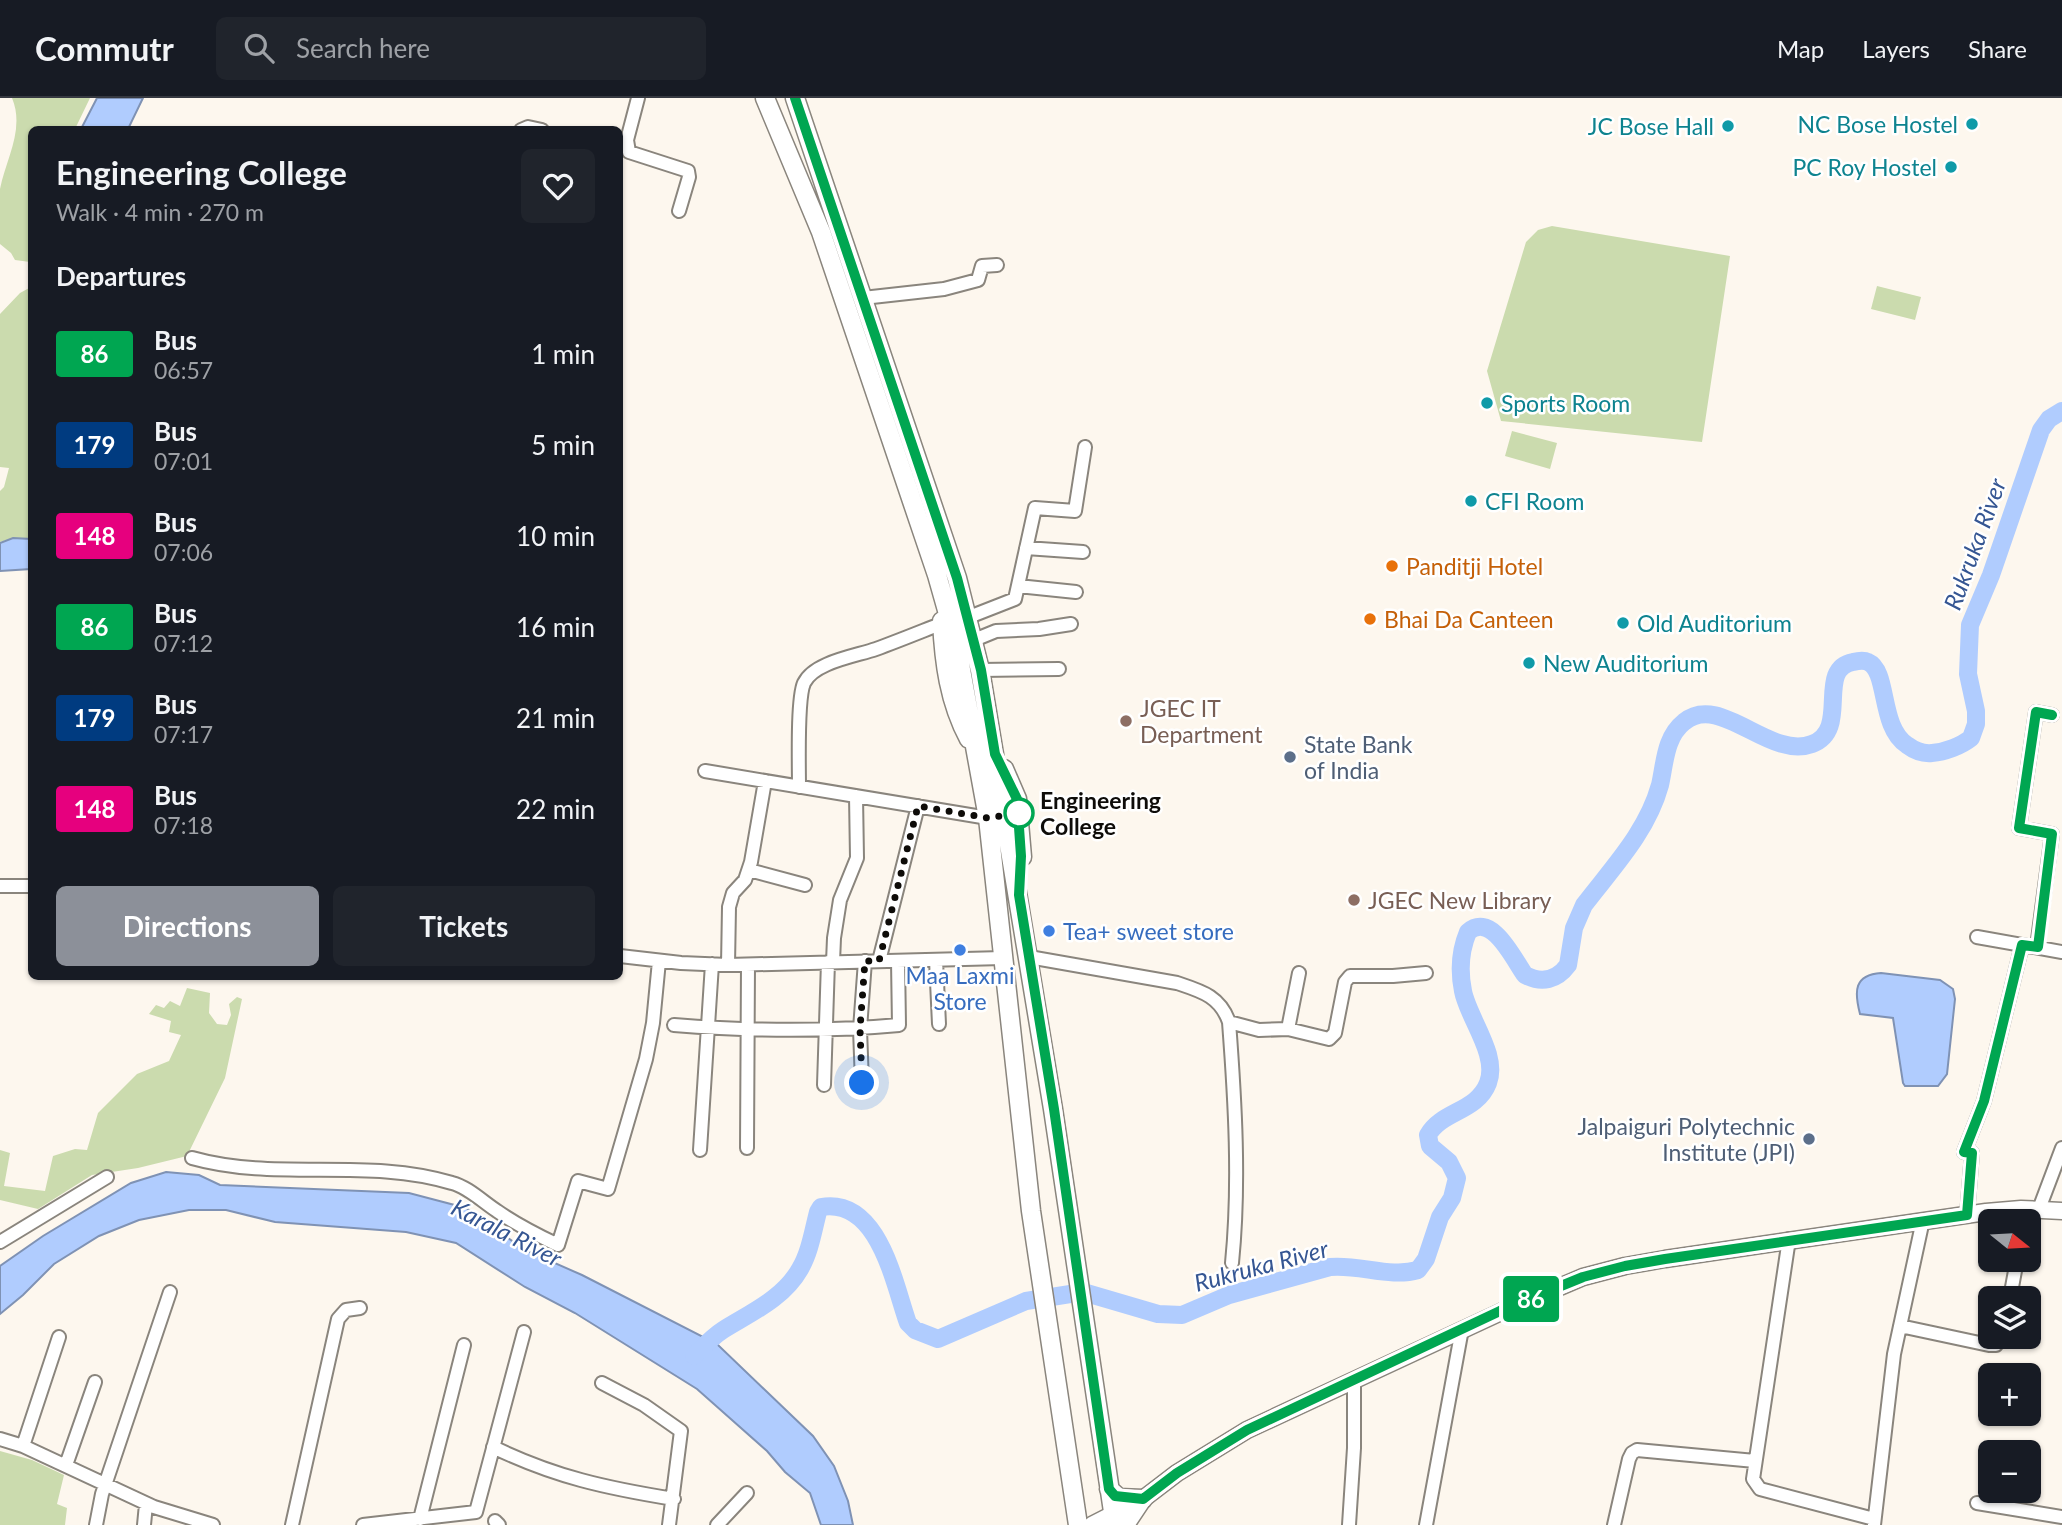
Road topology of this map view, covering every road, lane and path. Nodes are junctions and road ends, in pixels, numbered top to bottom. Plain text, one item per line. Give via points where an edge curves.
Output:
1 (638, 98) edge
2 (765, 98) edge
3 (795, 98) edge
4 (624, 150) edge
5 (679, 211) dead end
6 (997, 265) dead end
7 (863, 298) junction
8 (1086, 447) dead end
9 (1026, 548) junction
10 (1083, 552) dead end
11 (1018, 586) junction
12 (941, 588) junction
13 (1076, 592) dead end
14 (968, 617) junction
15 (943, 624) junction
16 (1071, 624) dead end
17 (974, 640) junction
18 (1059, 669) dead end
19 (981, 670) junction
20 (2052, 715) dead end
21 (986, 754) junction
22 (705, 771) dead end
23 (765, 781) junction
24 (799, 787) junction
25 (856, 796) junction
26 (918, 806) junction
27 (988, 818) junction
28 (749, 870) junction
29 (805, 884) dead end
30 (0, 886) edge
31 (28, 886) edge
32 (1977, 937) dead end
33 (2022, 945) junction
34 (2038, 947) junction
35 (2062, 952) edge
36 (623, 956) edge
37 (1029, 957) junction
38 (1003, 958) junction
39 (936, 960) junction
40 (659, 961) junction
41 (872, 961) junction
42 (898, 961) junction
43 (831, 962) junction
44 (712, 964) junction
45 (728, 965) junction
46 (748, 965) junction
47 (1426, 972) dead end
48 (1299, 973) dead end
49 (1229, 1022) junction
50 (939, 1024) dead end
51 (674, 1025) dead end
52 (708, 1028) junction
53 (860, 1029) junction
54 (1288, 1029) junction
55 (748, 1030) junction
56 (825, 1030) junction
57 (862, 1083) dead end
58 (824, 1085) dead end
59 (747, 1148) dead end
60 (2062, 1148) edge
61 (700, 1150) dead end
62 (192, 1158) dead end
63 (107, 1177) dead end
64 (2031, 1209) edge
65 (2062, 1211) edge
66 (2041, 1212) edge
67 (1967, 1215) junction
68 (1978, 1215) edge
69 (1923, 1220) junction
70 (1789, 1240) junction
71 (0, 1242) edge
72 (1232, 1262) dead end
73 (170, 1292) dead end
74 (360, 1308) dead end
75 (1899, 1326) junction
76 (1462, 1329) junction
77 (524, 1332) dead end
78 (59, 1337) dead end
79 (1978, 1343) edge
80 (464, 1345) dead end
81 (1354, 1380) junction
82 (95, 1382) dead end
83 (602, 1383) dead end
84 (0, 1438) edge
85 (23, 1446) junction
86 (493, 1447) junction
87 (1755, 1461) junction
88 (66, 1465) junction
89 (105, 1484) junction
90 (1109, 1489) junction
91 (747, 1493) dead end
92 (674, 1499) junction
93 (1143, 1499) junction
94 (1977, 1503) dead end
95 (146, 1504) junction
96 (420, 1519) junction
97 (2059, 1519) edge
98 (1118, 1521) edge
99 (1874, 1522) edge
100 (96, 1525) edge
101 (144, 1525) edge
102 (213, 1525) edge
103 (292, 1525) edge
104 (363, 1525) edge
105 (670, 1525) edge
106 (717, 1525) edge
107 (1078, 1525) edge
108 (1092, 1525) edge
109 (1349, 1525) edge
110 (1426, 1525) edge
111 (1614, 1525) edge

1 - 4 street
2 - 12 highway via 821,232
3 - 7 highway
4 - 5 street via 688,171
6 - 7 street via 982,266 978,280 944,289
7 - 14 highway
8 - 9 street via 1076,511 1035,508
9 - 10 street
9 - 11 street
11 - 13 street
11 - 14 street via 1015,599
12 - 15 highway
12 - 21 highway
14 - 17 highway
15 - 21 highway via 951,697 961,724
15 - 24 street via 851,655 810,675 801,698
16 - 17 street via 996,631
17 - 19 highway
18 - 19 street
19 - 21 highway
20 - 34 street via 2036,712 2019,828 2052,834
21 - 27 highway
21 - 37 highway
22 - 23 street
23 - 24 street
23 - 28 street
24 - 25 street
25 - 26 street
25 - 43 street via 857,858 840,900
26 - 27 street
26 - 41 street
27 - 38 highway
28 - 29 street
28 - 45 street via 731,899
30 - 31 street
32 - 33 street
33 - 34 street
33 - 67 street via 1984,1101 1964,1152 1972,1153
34 - 35 street
36 - 40 street
37 - 38 highway
37 - 49 street via 1196,989 1222,1005
37 - 90 highway
38 - 39 street
38 - 107 highway via 1036,1242
39 - 42 street
39 - 50 street
40 - 44 street
40 - 62 street via 646,1059 608,1189 579,1181 558,1245 449,1182 391,1170 263,1169
41 - 42 street
41 - 43 street
41 - 53 street
42 - 53 street via 899,1025
43 - 46 street
43 - 56 street
44 - 45 street
44 - 52 street
45 - 46 street
46 - 55 street
47 - 54 street via 1350,976 1334,1036
48 - 54 street
49 - 54 street via 1259,1030
49 - 72 street via 1234,1082
51 - 52 street
52 - 55 street
52 - 61 street
53 - 56 street
53 - 57 street
55 - 56 street
55 - 59 street
56 - 58 street
60 - 64 street
63 - 71 street
65 - 66 main road
67 - 68 main road
67 - 69 main road
69 - 70 main road
69 - 75 street
70 - 76 main road via 1583,1277
70 - 87 street
73 - 89 street
74 - 103 street via 346,1310 338,1319
75 - 79 street
75 - 99 street
76 - 81 main road
76 - 110 street
77 - 86 street
78 - 85 street
80 - 96 street
81 - 93 main road via 1247,1430
81 - 109 street
82 - 88 street
83 - 92 street via 680,1428
84 - 85 street
85 - 88 street
86 - 92 street via 577,1480
86 - 96 street via 476,1512
87 - 99 street via 1753,1479 1760,1489
87 - 111 street via 1637,1450 1629,1459
88 - 89 street
89 - 95 street
89 - 100 street
90 - 93 highway via 1119,1498
90 - 98 highway
91 - 106 street
92 - 105 street
93 - 98 main road
94 - 97 street
95 - 101 street
95 - 102 street
96 - 104 street
98 - 108 main road

